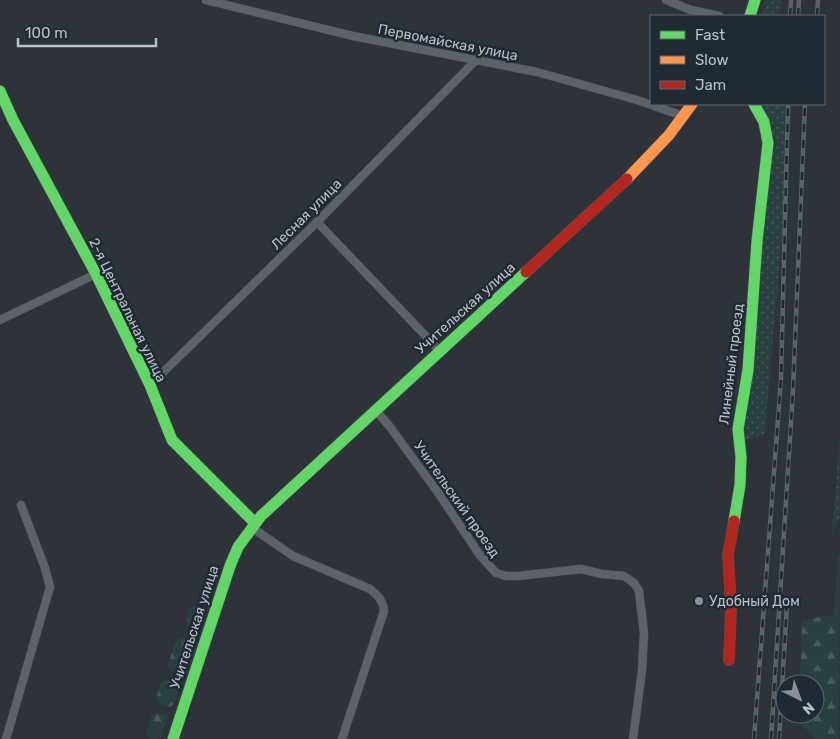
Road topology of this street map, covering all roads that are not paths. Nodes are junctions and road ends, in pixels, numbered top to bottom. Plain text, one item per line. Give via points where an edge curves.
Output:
1 (206, 0) edge
2 (666, 0) edge
3 (756, 0) edge
4 (714, 15) edge
5 (750, 15) edge
6 (477, 60) junction
7 (0, 91) edge
8 (650, 105) edge
9 (651, 105) edge
10 (691, 105) edge
11 (755, 105) edge
12 (683, 116) junction
13 (317, 222) junction
14 (96, 274) junction
15 (0, 320) edge
16 (440, 350) junction
17 (150, 385) junction
18 (375, 409) junction
19 (21, 505) dead end
20 (253, 525) junction
21 (729, 660) dead end
22 (6, 739) edge
23 (173, 739) edge
24 (342, 739) edge
25 (633, 739) edge

1 - 6 street, Первомайская улица via 344,34
2 - 4 street
3 - 5 street
6 - 8 street, Первомайская улица via 537,72
6 - 13 street, Лесная улица
7 - 14 street, 2-я Центральная улица
9 - 12 street, Первомайская улица
10 - 12 street, Учительская улица
11 - 21 street, Линейный проезд via 762,118 768,143 748,370 738,429 740,485 728,555
12 - 16 street, Учительская улица via 669,136 622,184
13 - 16 street
13 - 17 street, Лесная улица
14 - 15 street
14 - 17 street, 2-я Центральная улица
16 - 18 street, Учительская улица
17 - 20 street, 2-я Центральная улица via 172,440
18 - 20 street, Учительская улица
18 - 25 street, Учительский проезд via 496,573 518,576 581,569 630,579 638,587 643,620 643,654
19 - 22 street via 50,587
20 - 23 street, Учительская улица via 230,566
20 - 24 street via 293,556 370,590 384,604

